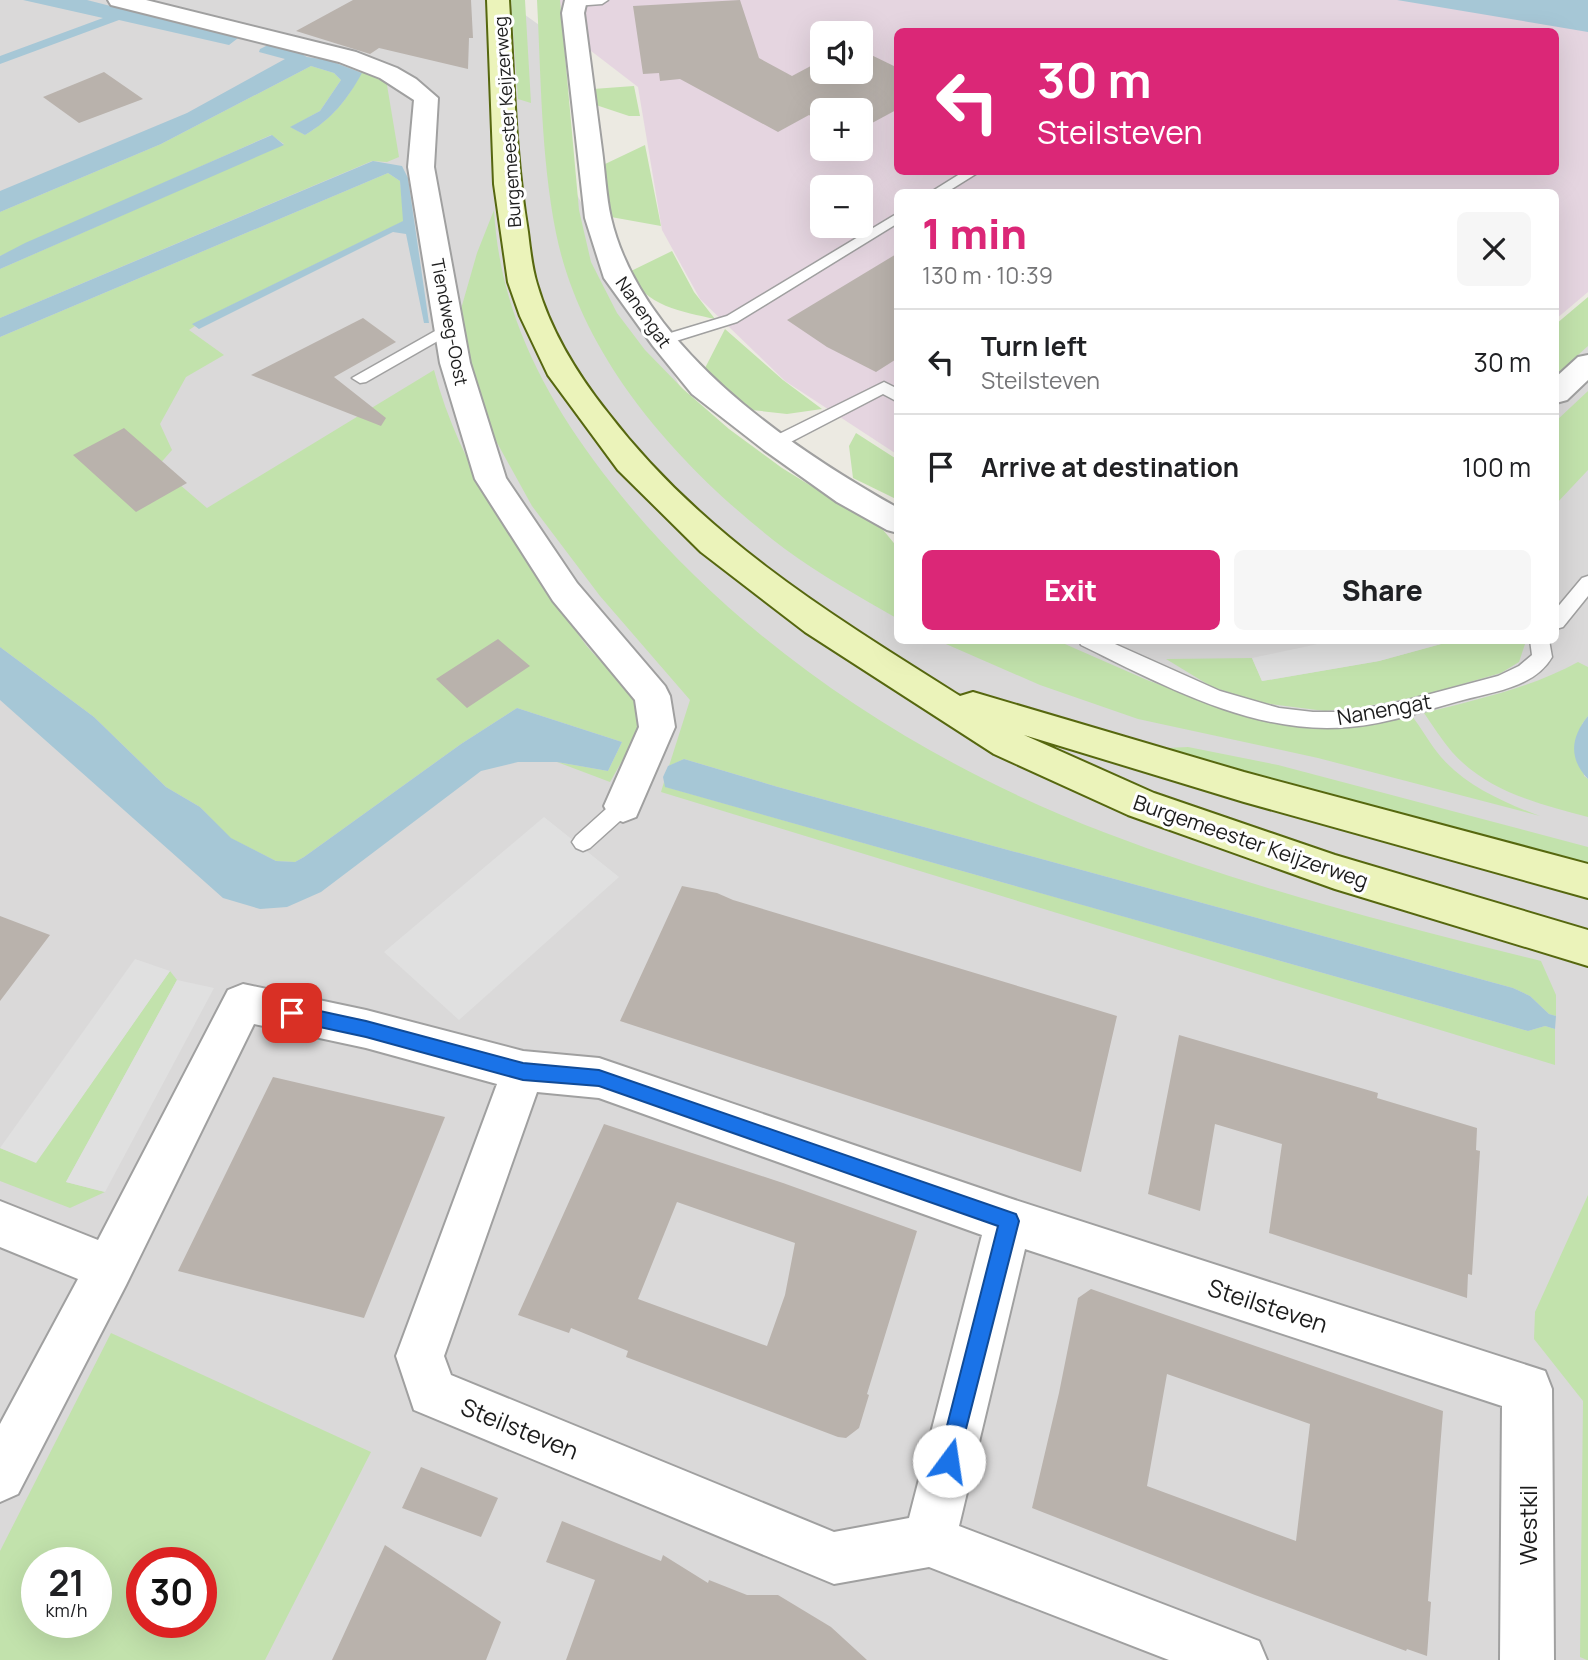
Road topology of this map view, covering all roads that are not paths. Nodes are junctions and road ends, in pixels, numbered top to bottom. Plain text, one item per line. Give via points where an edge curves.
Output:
1 (120, 0) edge
2 (498, 0) edge
3 (584, 1) edge
4 (967, 175) edge
5 (943, 189) edge
6 (894, 219) edge
7 (451, 327) junction
8 (663, 340) junction
9 (1588, 364) edge
10 (360, 378) dead end
11 (1559, 390) edge
12 (894, 394) edge
13 (775, 443) junction
14 (894, 522) edge
15 (1588, 583) edge
16 (1559, 618) edge
17 (1096, 644) edge
18 (1540, 644) edge
19 (930, 693) junction
20 (623, 806) joint
21 (583, 842) dead end
22 (1588, 881) edge
23 (1588, 948) edge
24 (523, 1071) junction
25 (1009, 1221) junction
26 (0, 1224) edge
27 (109, 1268) junction
28 (1527, 1389) joint
29 (0, 1476) edge
30 (929, 1541) junction
31 (1240, 1660) edge
32 (1527, 1660) edge

1 - 7 street, Tiendweg-Oost via 378,66 426,98 421,167
2 - 19 street, Burgemeester Keijzerweg via 508,184 522,282 563,375 629,463 713,544 817,623
3 - 8 street, Nanengat via 573,13 598,218 618,278
4 - 5 lane
6 - 8 lane via 732,319
7 - 10 lane
7 - 20 street, Tiendweg-Oost via 455,363 491,479 565,592 652,696 657,727
8 - 13 street, Nanengat via 704,387
9 - 11 street
12 - 13 lane via 884,387
13 - 14 street, Nanengat
15 - 16 lane
17 - 18 lane, Nanengat via 1223,701 1293,717 1345,720 1495,684 1533,669 1542,657
19 - 22 street, Burgemeester Keijzerweg
19 - 23 street, Burgemeester Keijzerweg via 1007,744 1141,804 1335,872
20 - 21 lane
24 - 25 street, Steilsteven via 599,1078
24 - 27 street, Steilsteven via 366,1029 243,1003
24 - 30 street, Steilsteven via 420,1356 432,1392 834,1558
25 - 28 street, Steilsteven
25 - 30 street
26 - 27 street
27 - 29 street
28 - 32 street, Westkil
30 - 31 street

